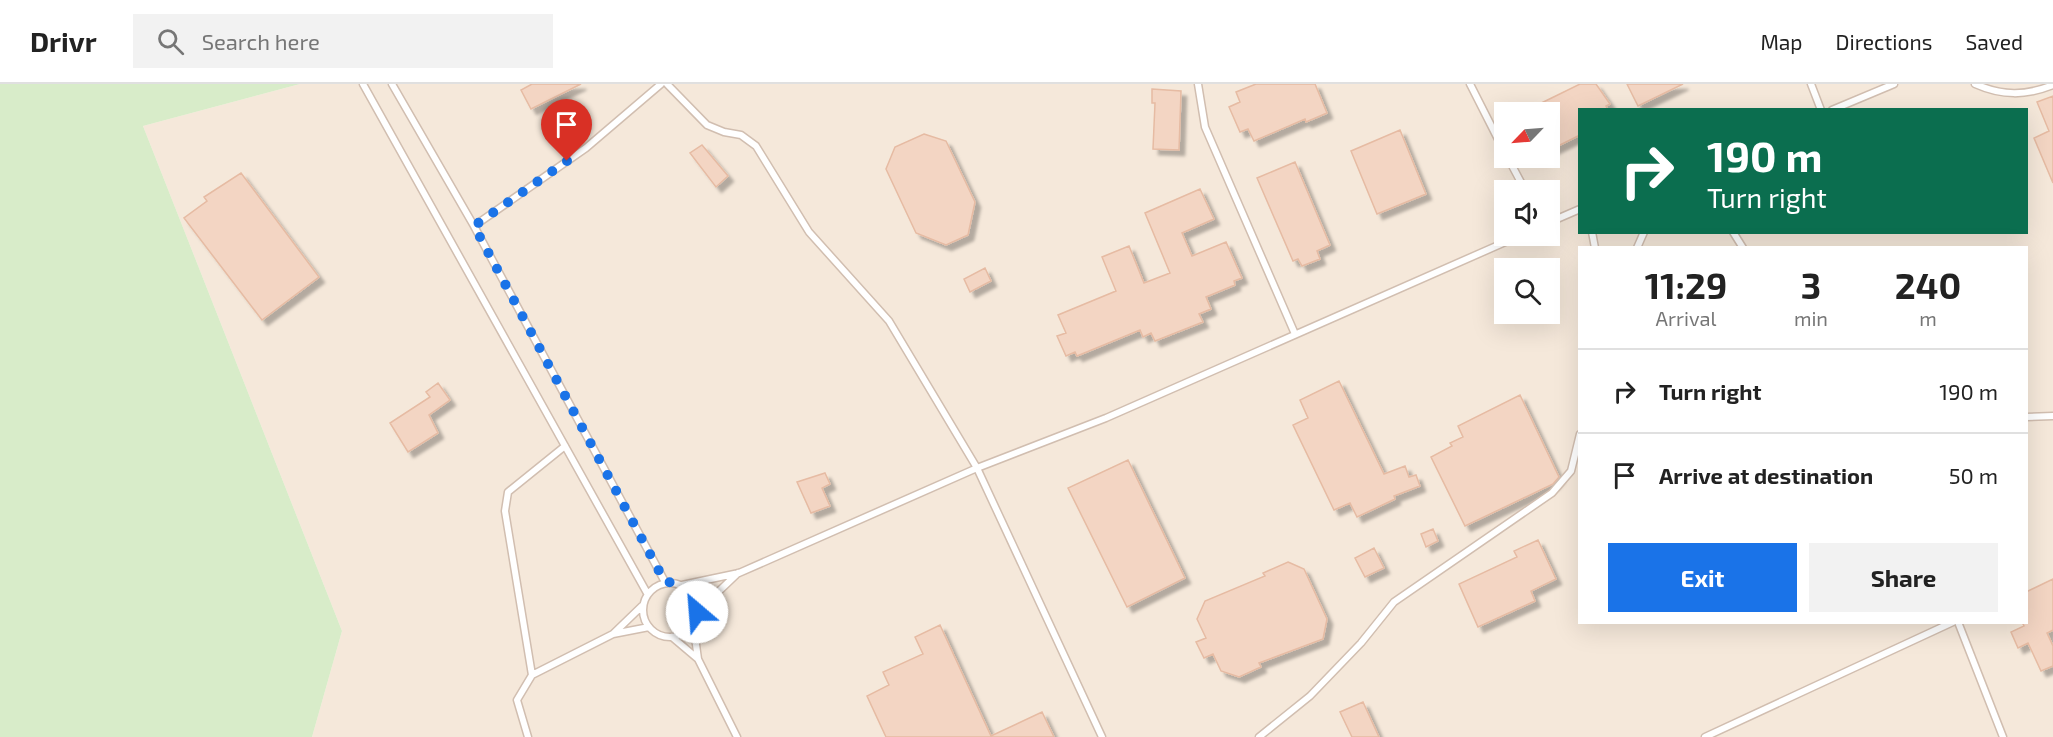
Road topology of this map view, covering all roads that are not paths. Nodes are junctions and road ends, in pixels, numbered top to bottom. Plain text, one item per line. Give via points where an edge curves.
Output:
1 (363, 84) edge
2 (392, 84) edge
3 (661, 84) edge
4 (667, 84) edge
5 (1198, 84) edge
6 (1470, 84) edge
7 (1812, 84) edge
8 (1894, 84) edge
9 (1976, 84) edge
10 (2053, 85) edge
11 (1820, 108) edge
12 (1837, 108) edge
13 (1494, 131) edge
14 (1578, 210) edge
15 (1560, 218) edge
16 (474, 226) junction
17 (1496, 246) edge
18 (1295, 334) junction
19 (2053, 416) edge
20 (2028, 417) edge
21 (1578, 443) edge
22 (565, 447) junction
23 (978, 468) junction
24 (739, 573) junction
25 (665, 582) junction
26 (682, 585) junction
27 (647, 593) junction
28 (642, 606) junction
29 (697, 612) junction
30 (693, 623) junction
31 (1952, 624) edge
32 (1957, 624) edge
33 (649, 627) junction
34 (613, 634) junction
35 (672, 637) junction
36 (698, 659) junction
37 (532, 675) junction
38 (528, 737) edge
39 (737, 737) edge
40 (1102, 737) edge
41 (1259, 737) edge
42 (1705, 737) edge
43 (2003, 737) edge

1 - 22 lane
2 - 16 lane
3 - 16 lane via 586,148
4 - 23 lane via 707,125 741,135 756,146 809,232 890,321
5 - 18 lane via 1205,127
6 - 13 lane
7 - 11 lane
8 - 12 lane
9 - 10 lane via 1990,91 2026,94
14 - 15 lane
16 - 25 lane
17 - 18 lane
18 - 23 lane via 1106,418
19 - 20 lane
21 - 41 lane via 1571,471 1552,493 1394,602 1310,696
22 - 27 lane
22 - 37 lane via 508,492 505,511
23 - 24 lane
23 - 40 lane
24 - 26 lane
24 - 29 lane
25 - 26 lane
25 - 27 lane
26 - 29 lane via 693,596
27 - 28 lane
28 - 33 lane
28 - 34 lane
29 - 30 lane
30 - 35 lane via 681,635
30 - 36 lane
31 - 42 lane
32 - 43 lane
33 - 34 lane
33 - 35 lane
34 - 37 lane
35 - 36 lane
36 - 39 lane
37 - 38 lane via 517,700

